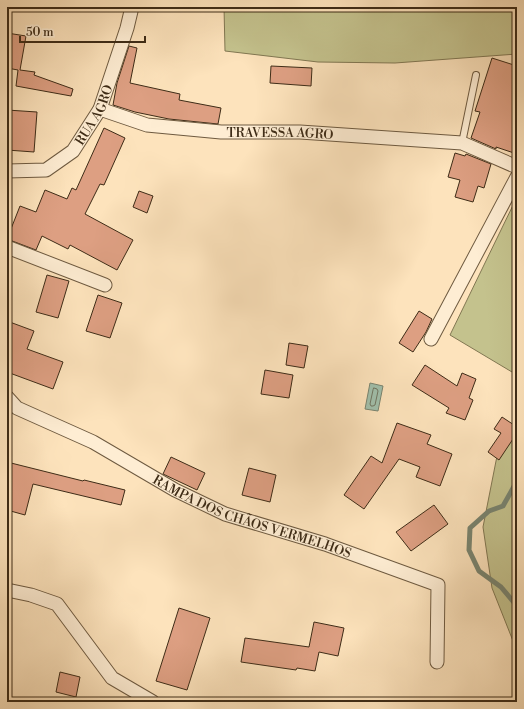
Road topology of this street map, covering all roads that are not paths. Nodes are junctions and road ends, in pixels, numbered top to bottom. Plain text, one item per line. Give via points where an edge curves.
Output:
1 (132, 7) edge
2 (476, 75) dead end
3 (100, 109) junction
4 (462, 143) junction
5 (517, 167) edge
6 (7, 171) edge
7 (517, 177) edge
8 (7, 247) edge
9 (105, 285) dead end
10 (431, 339) dead end
11 (7, 397) edge
12 (7, 590) edge
13 (437, 662) dead end
14 (153, 702) edge

1 - 3 street, RUA AGRO
2 - 4 lane
3 - 4 street, TRAVESSA AGRO via 146,125 214,131 300,132
3 - 6 street, RUA AGRO via 73,151 46,170
4 - 5 street, TRAVESSA AGRO
7 - 10 street
8 - 9 street
11 - 13 street, RAMPA DOS CHÃOS VERMELHOS via 17,408 93,442 175,490 225,514 325,544 438,585
12 - 14 street via 56,604 112,678

